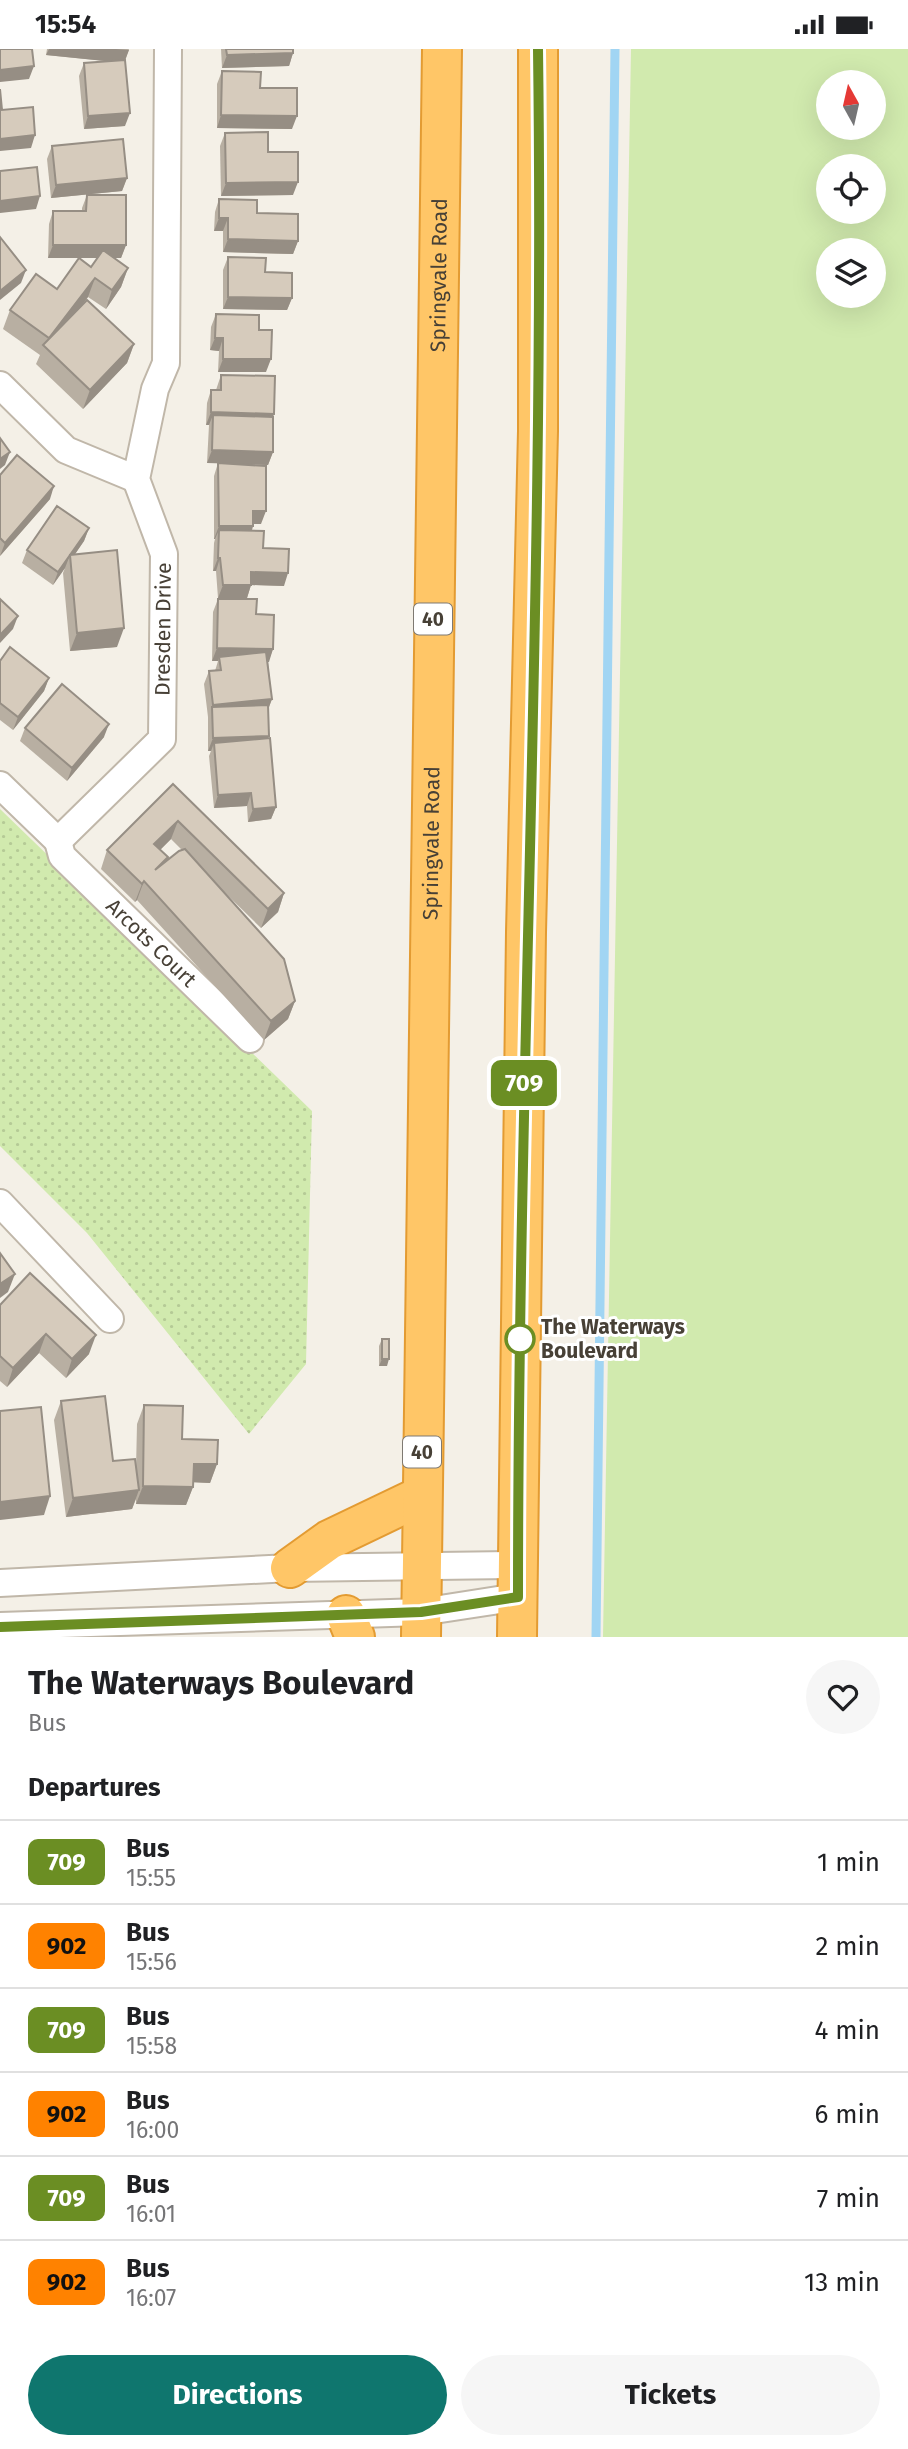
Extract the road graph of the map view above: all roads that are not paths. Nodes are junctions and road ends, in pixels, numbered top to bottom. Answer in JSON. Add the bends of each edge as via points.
{"nodes":[{"id":1,"x":168,"y":49,"type":"edge"},
{"id":2,"x":442,"y":49,"type":"edge"},
{"id":3,"x":538,"y":49,"type":"edge"},
{"id":4,"x":0,"y":385,"type":"edge"},
{"id":5,"x":136,"y":479,"type":"junction"},
{"id":6,"x":0,"y":785,"type":"edge"},
{"id":7,"x":58,"y":841,"type":"junction"},
{"id":8,"x":250,"y":1039,"type":"dead end"},
{"id":9,"x":0,"y":1203,"type":"edge"},
{"id":10,"x":110,"y":1319,"type":"dead end"},
{"id":11,"x":421,"y":1496,"type":"junction"},
{"id":12,"x":421,"y":1566,"type":"junction"},
{"id":13,"x":290,"y":1569,"type":"junction"},
{"id":14,"x":518,"y":1581,"type":"junction"},
{"id":15,"x":0,"y":1583,"type":"edge"},
{"id":16,"x":421,"y":1625,"type":"edge"},
{"id":17,"x":0,"y":1626,"type":"edge"},
{"id":18,"x":351,"y":1626,"type":"edge"},
{"id":19,"x":517,"y":1637,"type":"edge"}],
"edges":[{"from":1,"to":5,"type":"street","via":[[166,363],[155,389]]},
{"from":2,"to":11,"type":"highway","name":"Springvale Road","number":"40"},
{"from":3,"to":14,"type":"highway","via":[[538,444]]},
{"from":4,"to":5,"type":"street","via":[[66,450]]},
{"from":5,"to":7,"type":"street","name":"Dresden Drive","via":[[164,554],[162,739]]},
{"from":6,"to":7,"type":"street"},
{"from":7,"to":8,"type":"street","name":"Arcots Court","via":[[62,856]]},
{"from":9,"to":10,"type":"street"},
{"from":11,"to":12,"type":"highway","name":"Springvale Road","number":"40"},
{"from":11,"to":13,"type":"highway","via":[[329,1541]]},
{"from":12,"to":13,"type":"street"},
{"from":12,"to":14,"type":"street"},
{"from":12,"to":16,"type":"highway","name":"Springvale Road","number":"40"},
{"from":13,"to":15,"type":"street"},
{"from":14,"to":16,"type":"street"},
{"from":14,"to":19,"type":"highway"},
{"from":16,"to":18,"type":"street"},
{"from":17,"to":18,"type":"street"}]}
